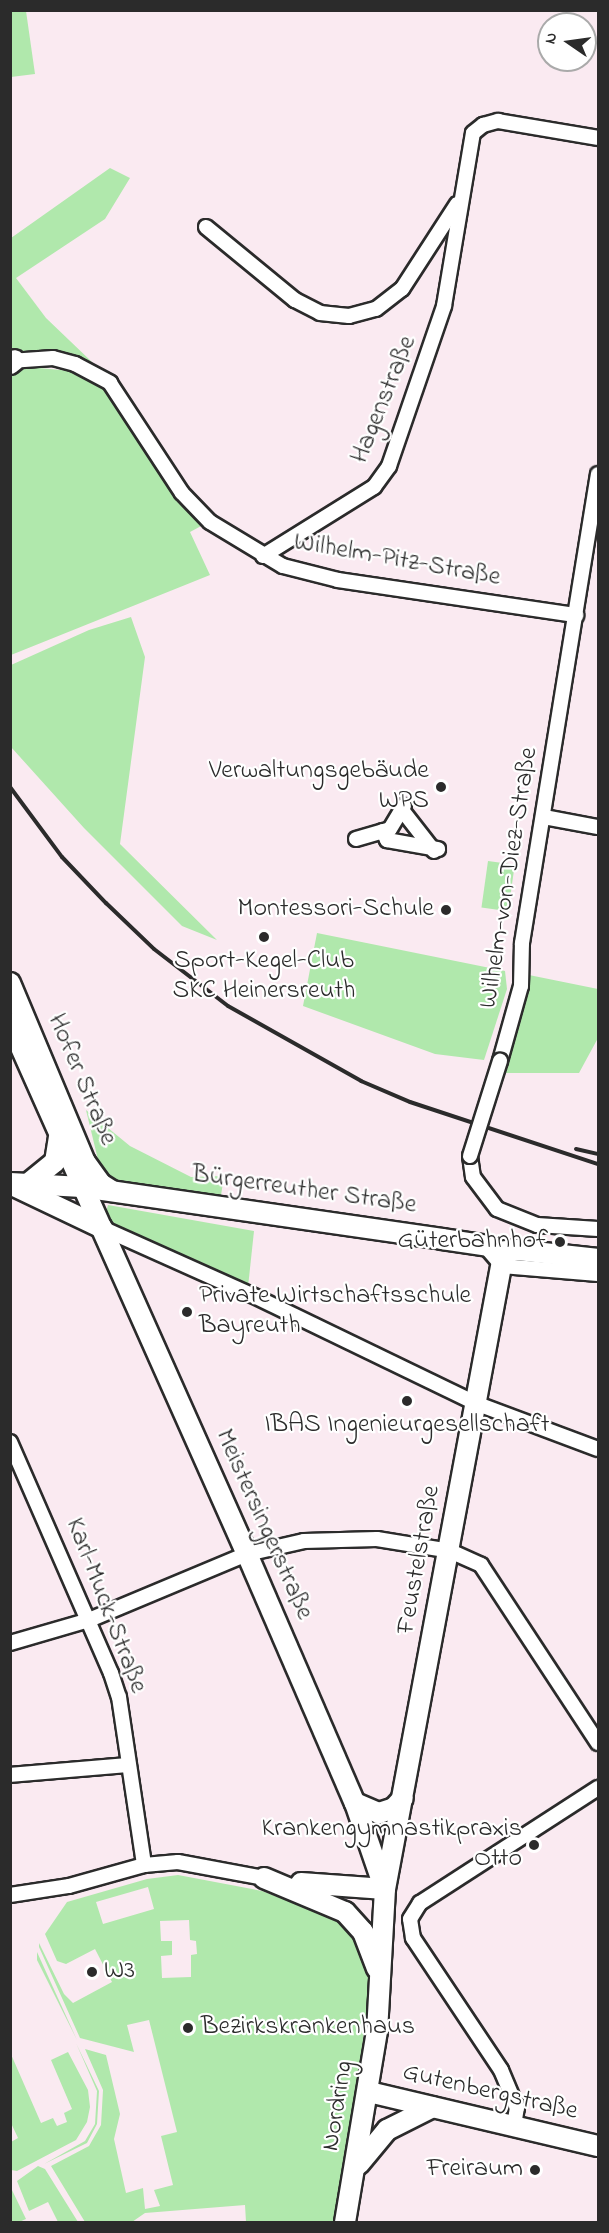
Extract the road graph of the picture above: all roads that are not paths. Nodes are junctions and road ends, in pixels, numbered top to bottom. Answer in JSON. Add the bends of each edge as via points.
{"nodes":[{"id":1,"x":598,"y":138,"type":"edge"},
{"id":2,"x":460,"y":200,"type":"junction"},
{"id":3,"x":206,"y":227,"type":"dead end"},
{"id":4,"x":12,"y":362,"type":"edge"},
{"id":5,"x":598,"y":474,"type":"edge"},
{"id":6,"x":596,"y":502,"type":"edge"},
{"id":7,"x":262,"y":556,"type":"junction"},
{"id":8,"x":576,"y":615,"type":"junction"},
{"id":9,"x":544,"y":817,"type":"junction"},
{"id":10,"x":598,"y":827,"type":"edge"},
{"id":11,"x":382,"y":831,"type":"junction"},
{"id":12,"x":356,"y":839,"type":"dead end"},
{"id":13,"x":10,"y":983,"type":"edge"},
{"id":14,"x":10,"y":1023,"type":"edge"},
{"id":15,"x":59,"y":1137,"type":"junction"},
{"id":16,"x":17,"y":1183,"type":"edge"},
{"id":17,"x":60,"y":1184,"type":"junction"},
{"id":18,"x":82,"y":1187,"type":"junction"},
{"id":19,"x":112,"y":1191,"type":"junction"},
{"id":20,"x":47,"y":1202,"type":"junction"},
{"id":21,"x":102,"y":1228,"type":"junction"},
{"id":22,"x":598,"y":1229,"type":"edge"},
{"id":23,"x":496,"y":1255,"type":"junction"},
{"id":24,"x":598,"y":1259,"type":"edge"},
{"id":25,"x":598,"y":1274,"type":"edge"},
{"id":26,"x":475,"y":1403,"type":"junction"},
{"id":27,"x":10,"y":1442,"type":"edge"},
{"id":28,"x":598,"y":1449,"type":"edge"},
{"id":29,"x":450,"y":1551,"type":"junction"},
{"id":30,"x":247,"y":1554,"type":"junction"},
{"id":31,"x":89,"y":1620,"type":"junction"},
{"id":32,"x":10,"y":1642,"type":"edge"},
{"id":33,"x":598,"y":1743,"type":"edge"},
{"id":34,"x":128,"y":1765,"type":"junction"},
{"id":35,"x":10,"y":1775,"type":"edge"},
{"id":36,"x":598,"y":1788,"type":"edge"},
{"id":37,"x":403,"y":1798,"type":"junction"},
{"id":38,"x":355,"y":1803,"type":"junction"},
{"id":39,"x":144,"y":1865,"type":"junction"},
{"id":40,"x":264,"y":1878,"type":"junction"},
{"id":41,"x":302,"y":1892,"type":"junction"},
{"id":42,"x":10,"y":1895,"type":"edge"},
{"id":43,"x":384,"y":1897,"type":"junction"},
{"id":44,"x":381,"y":1986,"type":"junction"},
{"id":45,"x":369,"y":2092,"type":"junction"},
{"id":46,"x":433,"y":2107,"type":"junction"},
{"id":47,"x":514,"y":2126,"type":"junction"},
{"id":48,"x":598,"y":2146,"type":"edge"},
{"id":49,"x":356,"y":2169,"type":"junction"},
{"id":50,"x":345,"y":2223,"type":"edge"}],
"edges":[{"from":1,"to":2,"type":"street","name":"Hagenstraße","via":[[488,123],[478,128],[471,139]]},
{"from":2,"to":3,"type":"street","name":"Hagenstraße","via":[[402,290],[376,309],[349,316],[320,313],[302,304]]},
{"from":2,"to":7,"type":"street","name":"Hagenstraße","via":[[437,335],[389,466],[374,487]]},
{"from":4,"to":7,"type":"street","name":"Wilhelm-Pitz-Straße","via":[[53,358],[75,364],[110,383],[182,493],[210,522]]},
{"from":5,"to":6,"type":"street","name":"Wilhelm-von-Diez-Straße"},
{"from":6,"to":8,"type":"street","name":"Wilhelm-von-Diez-Straße"},
{"from":7,"to":8,"type":"street","name":"Wilhelm-Pitz-Straße","via":[[338,580]]},
{"from":8,"to":9,"type":"street","name":"Wilhelm-von-Diez-Straße"},
{"from":9,"to":10,"type":"street"},
{"from":9,"to":22,"type":"street","name":"Wilhelm-von-Diez-Straße","bridge":true,"via":[[522,943],[521,986],[470,1156],[472,1177],[497,1209],[537,1226]]},
{"from":11,"to":11,"type":"street","via":[[390,829],[403,808],[436,850],[387,840]]},
{"from":11,"to":12,"type":"street"},
{"from":13,"to":19,"type":"main road","name":"Hofer Straße","via":[[85,1162],[101,1184]]},
{"from":14,"to":15,"type":"main road","name":"Hofer Straße"},
{"from":15,"to":16,"type":"main road","via":[[55,1162]]},
{"from":15,"to":18,"type":"main road","name":"Hofer Straße"},
{"from":16,"to":17,"type":"main road","name":"Bürgerreuther Straße"},
{"from":16,"to":20,"type":"main road"},
{"from":17,"to":18,"type":"main road","name":"Bürgerreuther Straße"},
{"from":17,"to":20,"type":"main road","via":[[52,1189]]},
{"from":18,"to":19,"type":"main road","name":"Bürgerreuther Straße"},
{"from":18,"to":21,"type":"main road","name":"Meistersingerstraße"},
{"from":19,"to":23,"type":"main road","name":"Bürgerreuther Straße"},
{"from":20,"to":21,"type":"main road"},
{"from":21,"to":26,"type":"street","via":[[252,1295]]},
{"from":21,"to":30,"type":"main road","name":"Meistersingerstraße"},
{"from":23,"to":24,"type":"main road","name":"Bürgerreuther Straße","via":[[517,1250]]},
{"from":23,"to":25,"type":"street","name":"Bürgerreuther Straße"},
{"from":23,"to":26,"type":"main road","name":"Feustelstraße"},
{"from":26,"to":28,"type":"street"},
{"from":26,"to":29,"type":"main road","name":"Feustelstraße"},
{"from":27,"to":31,"type":"street","name":"Karl-Muck-Straße"},
{"from":29,"to":30,"type":"street","via":[[338,1537]]},
{"from":29,"to":33,"type":"street","via":[[482,1565]]},
{"from":29,"to":37,"type":"main road","name":"Feustelstraße"},
{"from":30,"to":31,"type":"street"},
{"from":30,"to":38,"type":"main road","name":"Meistersingerstraße"},
{"from":31,"to":32,"type":"street"},
{"from":31,"to":34,"type":"street","name":"Karl-Muck-Straße","via":[[119,1697]]},
{"from":34,"to":35,"type":"street"},
{"from":34,"to":39,"type":"street","name":"Karl-Muck-Straße"},
{"from":36,"to":47,"type":"street","via":[[420,1903],[410,1919],[413,1938],[501,2070],[517,2108]]},
{"from":37,"to":38,"type":"main road","via":[[393,1808],[379,1813]]},
{"from":37,"to":43,"type":"main road","name":"Feustelstraße"},
{"from":38,"to":43,"type":"main road","name":"Meistersingerstraße"},
{"from":39,"to":40,"type":"street","via":[[188,1863]]},
{"from":39,"to":42,"type":"street","via":[[69,1886]]},
{"from":40,"to":41,"type":"main road"},
{"from":40,"to":43,"type":"main road"},
{"from":41,"to":43,"type":"main road"},
{"from":41,"to":44,"type":"main road","via":[[332,1904],[356,1922],[374,1954]]},
{"from":43,"to":44,"type":"main road","name":"Nordring"},
{"from":44,"to":45,"type":"main road","name":"Nordring"},
{"from":45,"to":46,"type":"main road","name":"Gutenbergstraße"},
{"from":45,"to":49,"type":"main road","name":"Nordring"},
{"from":46,"to":47,"type":"main road","name":"Gutenbergstraße"},
{"from":46,"to":49,"type":"main road","via":[[380,2135]]},
{"from":47,"to":48,"type":"main road","name":"Gutenbergstraße"},
{"from":49,"to":50,"type":"main road","name":"Nordring"}]}
